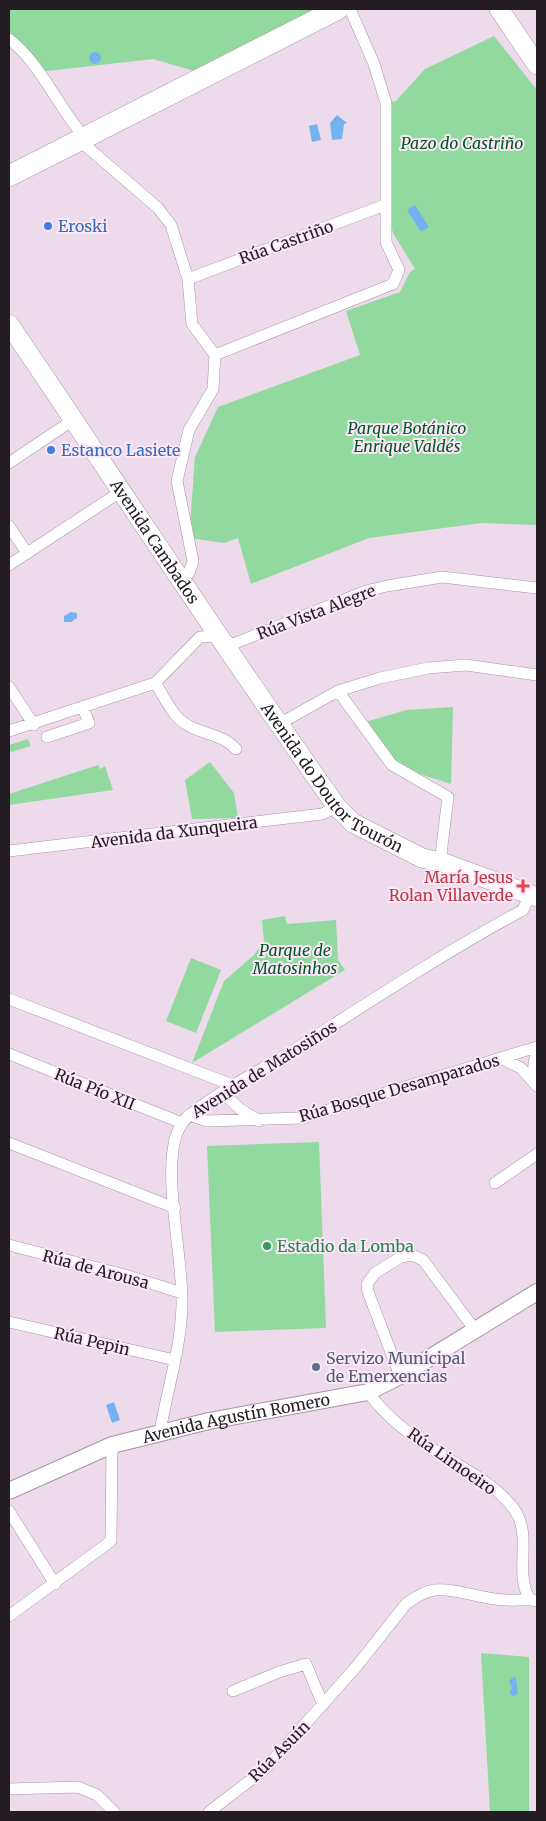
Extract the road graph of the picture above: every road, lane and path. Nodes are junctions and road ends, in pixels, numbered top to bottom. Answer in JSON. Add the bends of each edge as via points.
{"nodes":[{"id":1,"x":338,"y":9,"type":"edge"},
{"id":2,"x":350,"y":9,"type":"edge"},
{"id":3,"x":499,"y":9,"type":"edge"},
{"id":4,"x":9,"y":39,"type":"edge"},
{"id":5,"x":537,"y":65,"type":"edge"},
{"id":6,"x":82,"y":139,"type":"junction"},
{"id":7,"x":9,"y":176,"type":"edge"},
{"id":8,"x":385,"y":205,"type":"junction"},
{"id":9,"x":188,"y":279,"type":"junction"},
{"id":10,"x":9,"y":324,"type":"edge"},
{"id":11,"x":215,"y":355,"type":"junction"},
{"id":12,"x":73,"y":420,"type":"junction"},
{"id":13,"x":9,"y":462,"type":"edge"},
{"id":14,"x":120,"y":492,"type":"junction"},
{"id":15,"x":9,"y":526,"type":"edge"},
{"id":16,"x":27,"y":553,"type":"junction"},
{"id":17,"x":9,"y":565,"type":"edge"},
{"id":18,"x":180,"y":579,"type":"junction"},
{"id":19,"x":537,"y":588,"type":"edge"},
{"id":20,"x":216,"y":636,"type":"junction"},
{"id":21,"x":537,"y":675,"type":"edge"},
{"id":22,"x":155,"y":683,"type":"junction"},
{"id":23,"x":9,"y":687,"type":"edge"},
{"id":24,"x":338,"y":692,"type":"junction"},
{"id":25,"x":83,"y":708,"type":"junction"},
{"id":26,"x":279,"y":724,"type":"junction"},
{"id":27,"x":34,"y":725,"type":"junction"},
{"id":28,"x":9,"y":731,"type":"edge"},
{"id":29,"x":47,"y":737,"type":"dead end"},
{"id":30,"x":236,"y":749,"type":"dead end"},
{"id":31,"x":337,"y":807,"type":"junction"},
{"id":32,"x":9,"y":851,"type":"edge"},
{"id":33,"x":444,"y":863,"type":"junction"},
{"id":34,"x":534,"y":895,"type":"edge"},
{"id":35,"x":9,"y":999,"type":"edge"},
{"id":36,"x":537,"y":1047,"type":"edge"},
{"id":37,"x":537,"y":1053,"type":"edge"},
{"id":38,"x":9,"y":1054,"type":"edge"},
{"id":39,"x":502,"y":1059,"type":"junction"},
{"id":40,"x":535,"y":1084,"type":"edge"},
{"id":41,"x":235,"y":1086,"type":"junction"},
{"id":42,"x":224,"y":1092,"type":"junction"},
{"id":43,"x":186,"y":1119,"type":"junction"},
{"id":44,"x":259,"y":1121,"type":"junction"},
{"id":45,"x":9,"y":1143,"type":"edge"},
{"id":46,"x":537,"y":1154,"type":"edge"},
{"id":47,"x":495,"y":1182,"type":"dead end"},
{"id":48,"x":175,"y":1208,"type":"junction"},
{"id":49,"x":9,"y":1245,"type":"edge"},
{"id":50,"x":537,"y":1292,"type":"edge"},
{"id":51,"x":182,"y":1293,"type":"junction"},
{"id":52,"x":9,"y":1322,"type":"edge"},
{"id":53,"x":475,"y":1330,"type":"junction"},
{"id":54,"x":175,"y":1360,"type":"junction"},
{"id":55,"x":400,"y":1376,"type":"junction"},
{"id":56,"x":368,"y":1392,"type":"junction"},
{"id":57,"x":160,"y":1432,"type":"junction"},
{"id":58,"x":112,"y":1445,"type":"junction"},
{"id":59,"x":9,"y":1492,"type":"edge"},
{"id":60,"x":9,"y":1511,"type":"edge"},
{"id":61,"x":55,"y":1584,"type":"junction"},
{"id":62,"x":533,"y":1600,"type":"edge"},
{"id":63,"x":9,"y":1616,"type":"edge"},
{"id":64,"x":233,"y":1691,"type":"dead end"},
{"id":65,"x":323,"y":1705,"type":"junction"},
{"id":66,"x":9,"y":1789,"type":"edge"},
{"id":67,"x":113,"y":1812,"type":"edge"},
{"id":68,"x":209,"y":1812,"type":"edge"}],
"edges":[{"from":1,"to":6,"type":"highway"},
{"from":2,"to":8,"type":"street","via":[[374,64],[386,103]]},
{"from":3,"to":5,"type":"main road"},
{"from":4,"to":6,"type":"street","via":[[38,72]]},
{"from":6,"to":7,"type":"highway"},
{"from":6,"to":9,"type":"street","via":[[158,208],[171,225]]},
{"from":8,"to":9,"type":"street","name":"Rúa Castriño"},
{"from":8,"to":11,"type":"street","via":[[386,242],[399,270],[393,284]]},
{"from":9,"to":11,"type":"street","via":[[192,324]]},
{"from":10,"to":12,"type":"main road","name":"Avenida Cambados"},
{"from":11,"to":18,"type":"street","via":[[213,389],[189,430],[177,481],[193,561],[189,573]]},
{"from":12,"to":13,"type":"street"},
{"from":12,"to":14,"type":"main road","name":"Avenida Cambados"},
{"from":14,"to":16,"type":"street"},
{"from":14,"to":18,"type":"main road","name":"Avenida Cambados"},
{"from":15,"to":16,"type":"street"},
{"from":16,"to":17,"type":"street"},
{"from":18,"to":20,"type":"main road","name":"Avenida Cambados"},
{"from":19,"to":20,"type":"street","name":"Rúa Vista Alegre","via":[[442,577],[366,591],[233,644]]},
{"from":20,"to":22,"type":"street","via":[[200,637]]},
{"from":20,"to":26,"type":"main road","name":"Avenida do Doutor Tourón"},
{"from":21,"to":24,"type":"street","via":[[466,665],[443,666],[380,678]]},
{"from":22,"to":25,"type":"street"},
{"from":22,"to":30,"type":"street","via":[[179,718],[196,729],[228,740]]},
{"from":23,"to":27,"type":"street"},
{"from":24,"to":26,"type":"street"},
{"from":24,"to":33,"type":"street","via":[[392,765],[448,797],[441,854]]},
{"from":25,"to":27,"type":"street"},
{"from":25,"to":29,"type":"street","via":[[89,723]]},
{"from":26,"to":31,"type":"main road","name":"Avenida do Doutor Tourón"},
{"from":27,"to":28,"type":"street"},
{"from":31,"to":32,"type":"street","name":"Avenida da Xunqueira","via":[[322,814]]},
{"from":31,"to":33,"type":"main road","name":"Avenida do Doutor Tourón","via":[[353,823],[379,838],[422,858]]},
{"from":33,"to":34,"type":"main road","name":"Avenida do Doutor Tourón"},
{"from":34,"to":41,"type":"street","name":"Avenida de Matosiños","via":[[523,910]]},
{"from":35,"to":41,"type":"street"},
{"from":36,"to":39,"type":"street","name":"Rúa Bosque Desamparados"},
{"from":37,"to":40,"type":"street"},
{"from":38,"to":43,"type":"street","name":"Rúa Pío XII"},
{"from":39,"to":40,"type":"street","via":[[521,1068]]},
{"from":39,"to":44,"type":"street","name":"Rúa Bosque Desamparados","via":[[486,1061],[312,1115]]},
{"from":41,"to":42,"type":"street","name":"Avenida de Matosiños"},
{"from":42,"to":43,"type":"street","name":"Avenida de Matosiños"},
{"from":42,"to":44,"type":"street","via":[[240,1109]]},
{"from":43,"to":44,"type":"street","name":"Rúa Bosque Desamparados"},
{"from":43,"to":48,"type":"street","name":"Avenida de Matosiños","via":[[176,1135],[173,1150]]},
{"from":45,"to":48,"type":"street"},
{"from":46,"to":47,"type":"street"},
{"from":48,"to":51,"type":"street","name":"Avenida de Matosiños"},
{"from":49,"to":51,"type":"street","name":"Rúa de Arousa"},
{"from":50,"to":53,"type":"street","name":"Avenida Agustín Romero"},
{"from":51,"to":54,"type":"street","name":"Avenida de Matosiños"},
{"from":52,"to":54,"type":"street","name":"Rúa Pepin"},
{"from":53,"to":55,"type":"street","name":"Avenida Agustín Romero"},
{"from":53,"to":55,"type":"street","via":[[423,1260],[406,1255],[375,1273],[367,1284],[368,1292]]},
{"from":54,"to":57,"type":"street","name":"Avenida de Matosiños"},
{"from":55,"to":56,"type":"street","name":"Avenida Agustín Romero"},
{"from":56,"to":57,"type":"street","name":"Avenida Agustín Romero"},
{"from":56,"to":62,"type":"street","name":"Rúa Limoeiro","via":[[394,1420],[446,1458],[484,1480],[513,1508],[522,1532],[524,1586]]},
{"from":57,"to":58,"type":"street","name":"Avenida Agustín Romero"},
{"from":58,"to":59,"type":"street","name":"Avenida Agustín Romero"},
{"from":58,"to":61,"type":"street","via":[[111,1541]]},
{"from":60,"to":61,"type":"street"},
{"from":61,"to":63,"type":"street"},
{"from":62,"to":65,"type":"street","name":"Rúa Asuín","via":[[504,1600],[445,1591],[423,1593],[406,1604]]},
{"from":64,"to":65,"type":"street","name":"Rúa Asuín","via":[[306,1664]]},
{"from":65,"to":68,"type":"street","name":"Rúa Asuín","via":[[265,1769]]},
{"from":66,"to":67,"type":"street","via":[[78,1787],[97,1795]]}]}
